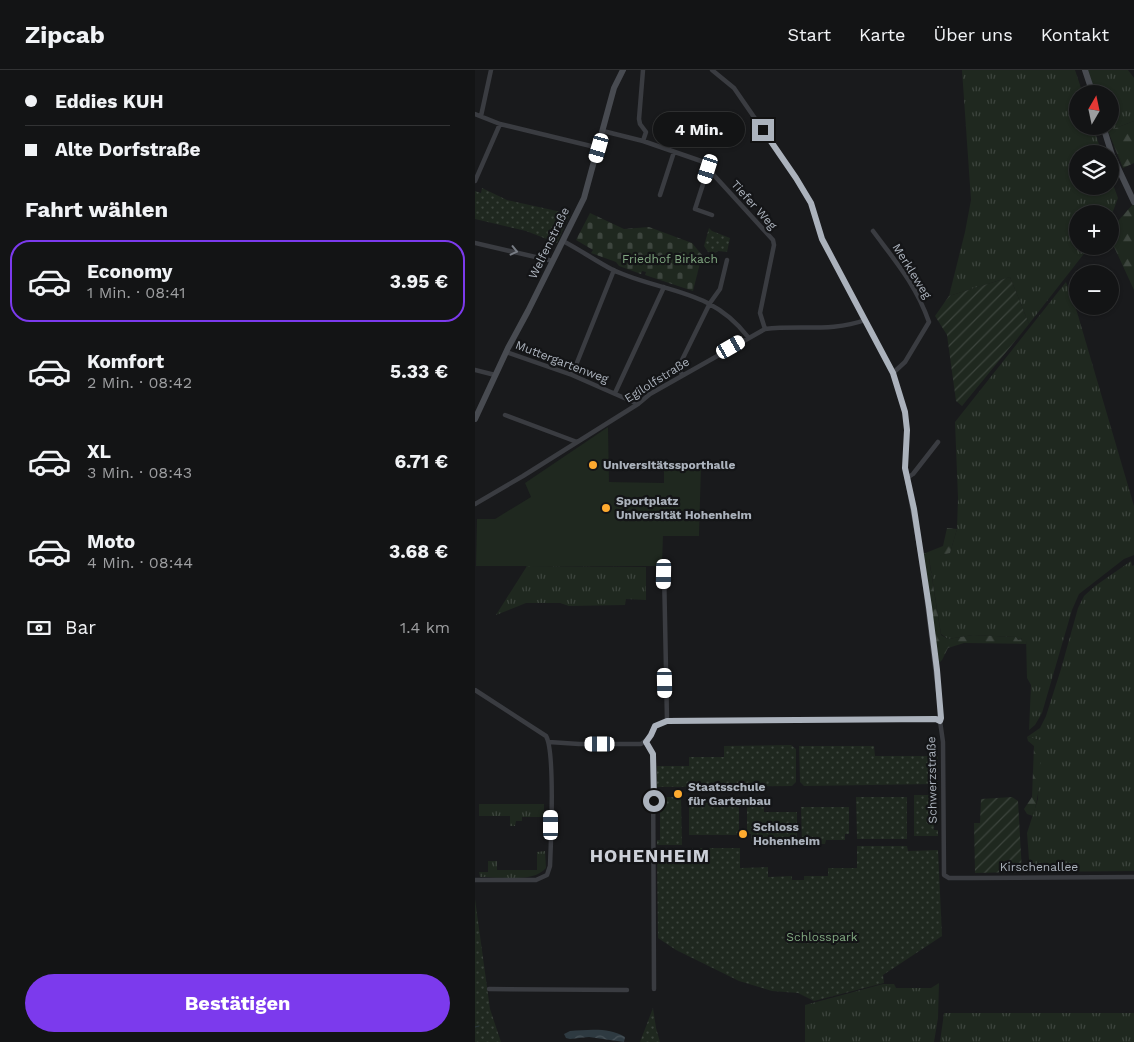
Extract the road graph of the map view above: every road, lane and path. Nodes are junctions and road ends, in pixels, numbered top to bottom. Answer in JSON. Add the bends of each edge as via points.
{"nodes":[{"id":1,"x":491,"y":70,"type":"edge"},
{"id":2,"x":623,"y":70,"type":"edge"},
{"id":3,"x":643,"y":70,"type":"edge"},
{"id":4,"x":712,"y":70,"type":"edge"},
{"id":5,"x":1085,"y":70,"type":"edge"},
{"id":6,"x":1090,"y":85,"type":"edge"},
{"id":7,"x":475,"y":114,"type":"edge"},
{"id":8,"x":481,"y":116,"type":"junction"},
{"id":9,"x":500,"y":124,"type":"junction"},
{"id":10,"x":603,"y":131,"type":"junction"},
{"id":11,"x":1106,"y":135,"type":"edge"},
{"id":12,"x":643,"y":141,"type":"junction"},
{"id":13,"x":599,"y":148,"type":"junction"},
{"id":14,"x":674,"y":152,"type":"junction"},
{"id":15,"x":708,"y":169,"type":"junction"},
{"id":16,"x":475,"y":181,"type":"edge"},
{"id":17,"x":660,"y":195,"type":"dead end"},
{"id":18,"x":1134,"y":202,"type":"edge"},
{"id":19,"x":712,"y":215,"type":"dead end"},
{"id":20,"x":873,"y":230,"type":"dead end"},
{"id":21,"x":563,"y":241,"type":"junction"},
{"id":22,"x":475,"y":243,"type":"edge"},
{"id":23,"x":727,"y":260,"type":"dead end"},
{"id":24,"x":553,"y":261,"type":"junction"},
{"id":25,"x":614,"y":270,"type":"junction"},
{"id":26,"x":664,"y":287,"type":"junction"},
{"id":27,"x":710,"y":303,"type":"junction"},
{"id":28,"x":865,"y":320,"type":"junction"},
{"id":29,"x":765,"y":329,"type":"junction"},
{"id":30,"x":748,"y":337,"type":"junction"},
{"id":31,"x":506,"y":352,"type":"junction"},
{"id":32,"x":475,"y":370,"type":"edge"},
{"id":33,"x":893,"y":373,"type":"junction"},
{"id":34,"x":495,"y":375,"type":"junction"},
{"id":35,"x":572,"y":375,"type":"junction"},
{"id":36,"x":682,"y":376,"type":"junction"},
{"id":37,"x":615,"y":393,"type":"junction"},
{"id":38,"x":638,"y":404,"type":"junction"},
{"id":39,"x":505,"y":416,"type":"dead end"},
{"id":40,"x":475,"y":419,"type":"edge"},
{"id":41,"x":577,"y":442,"type":"junction"},
{"id":42,"x":938,"y":442,"type":"dead end"},
{"id":43,"x":907,"y":478,"type":"junction"},
{"id":44,"x":475,"y":504,"type":"edge"},
{"id":45,"x":664,"y":569,"type":"dead end"},
{"id":46,"x":475,"y":690,"type":"edge"},
{"id":47,"x":667,"y":721,"type":"junction"},
{"id":48,"x":940,"y":721,"type":"junction"},
{"id":49,"x":549,"y":742,"type":"junction"},
{"id":50,"x":646,"y":742,"type":"junction"},
{"id":51,"x":944,"y":875,"type":"joint"},
{"id":52,"x":1134,"y":877,"type":"edge"},
{"id":53,"x":475,"y":880,"type":"edge"},
{"id":54,"x":654,"y":989,"type":"dead end"},
{"id":55,"x":489,"y":990,"type":"dead end"},
{"id":56,"x":627,"y":990,"type":"dead end"}],
"edges":[{"from":1,"to":8,"type":"street"},
{"from":2,"to":10,"type":"street","name":"Welfenstraße","via":[[614,88]]},
{"from":3,"to":12,"type":"street","via":[[639,119],[646,132]]},
{"from":4,"to":28,"type":"street","name":"Schwerzstraße","via":[[734,88],[796,178],[811,203],[822,239]]},
{"from":5,"to":6,"type":"street"},
{"from":7,"to":8,"type":"street"},
{"from":8,"to":9,"type":"street"},
{"from":9,"to":13,"type":"street"},
{"from":9,"to":16,"type":"street"},
{"from":10,"to":12,"type":"street","name":"Tiefer Weg"},
{"from":10,"to":13,"type":"street","name":"Welfenstraße"},
{"from":11,"to":18,"type":"street"},
{"from":12,"to":14,"type":"street","name":"Tiefer Weg"},
{"from":13,"to":21,"type":"street","name":"Welfenstraße","via":[[584,198]]},
{"from":14,"to":15,"type":"street","name":"Tiefer Weg","via":[[701,161]]},
{"from":14,"to":17,"type":"street"},
{"from":15,"to":19,"type":"street","via":[[695,209]]},
{"from":15,"to":29,"type":"street","name":"Tiefer Weg","via":[[773,240],[760,313]]},
{"from":20,"to":33,"type":"street","name":"Merkleweg","via":[[921,300],[929,322],[905,362]]},
{"from":21,"to":24,"type":"street","name":"Welfenstraße"},
{"from":21,"to":25,"type":"street"},
{"from":22,"to":24,"type":"street","one_way":true},
{"from":23,"to":27,"type":"street","via":[[720,289]]},
{"from":24,"to":31,"type":"street","name":"Welfenstraße"},
{"from":25,"to":26,"type":"street"},
{"from":25,"to":35,"type":"street"},
{"from":26,"to":27,"type":"street"},
{"from":26,"to":37,"type":"street"},
{"from":27,"to":30,"type":"street"},
{"from":27,"to":36,"type":"street","via":[[680,364]]},
{"from":28,"to":29,"type":"street","name":"Egilolfstraße","via":[[839,327]]},
{"from":28,"to":33,"type":"street","name":"Schwerzstraße"},
{"from":29,"to":30,"type":"street","name":"Egilolfstraße"},
{"from":30,"to":36,"type":"street","name":"Egilolfstraße"},
{"from":31,"to":34,"type":"street","name":"Welfenstraße"},
{"from":31,"to":35,"type":"street","name":"Muttergartenweg"},
{"from":32,"to":34,"type":"street"},
{"from":33,"to":43,"type":"street","name":"Schwerzstraße","via":[[905,412]]},
{"from":34,"to":40,"type":"street","name":"Welfenstraße"},
{"from":35,"to":37,"type":"street","name":"Muttergartenweg"},
{"from":36,"to":38,"type":"street","name":"Egilolfstraße"},
{"from":37,"to":38,"type":"street","name":"Muttergartenweg"},
{"from":38,"to":41,"type":"street","name":"Egilolfstraße"},
{"from":39,"to":41,"type":"street"},
{"from":41,"to":44,"type":"street","name":"Egilolfstraße"},
{"from":42,"to":43,"type":"street"},
{"from":43,"to":48,"type":"street","name":"Schwerzstraße","via":[[929,607]]},
{"from":45,"to":47,"type":"street"},
{"from":46,"to":49,"type":"street","via":[[546,736]]},
{"from":47,"to":48,"type":"street"},
{"from":47,"to":50,"type":"street","via":[[655,726]]},
{"from":48,"to":51,"type":"street","name":"Schwerzstraße"},
{"from":49,"to":50,"type":"street"},
{"from":49,"to":53,"type":"street","via":[[551,857],[547,875],[536,880]]},
{"from":50,"to":54,"type":"street","via":[[653,754]]},
{"from":51,"to":52,"type":"street","name":"Kirschenallee","via":[[949,878]]},
{"from":55,"to":56,"type":"street"}]}
